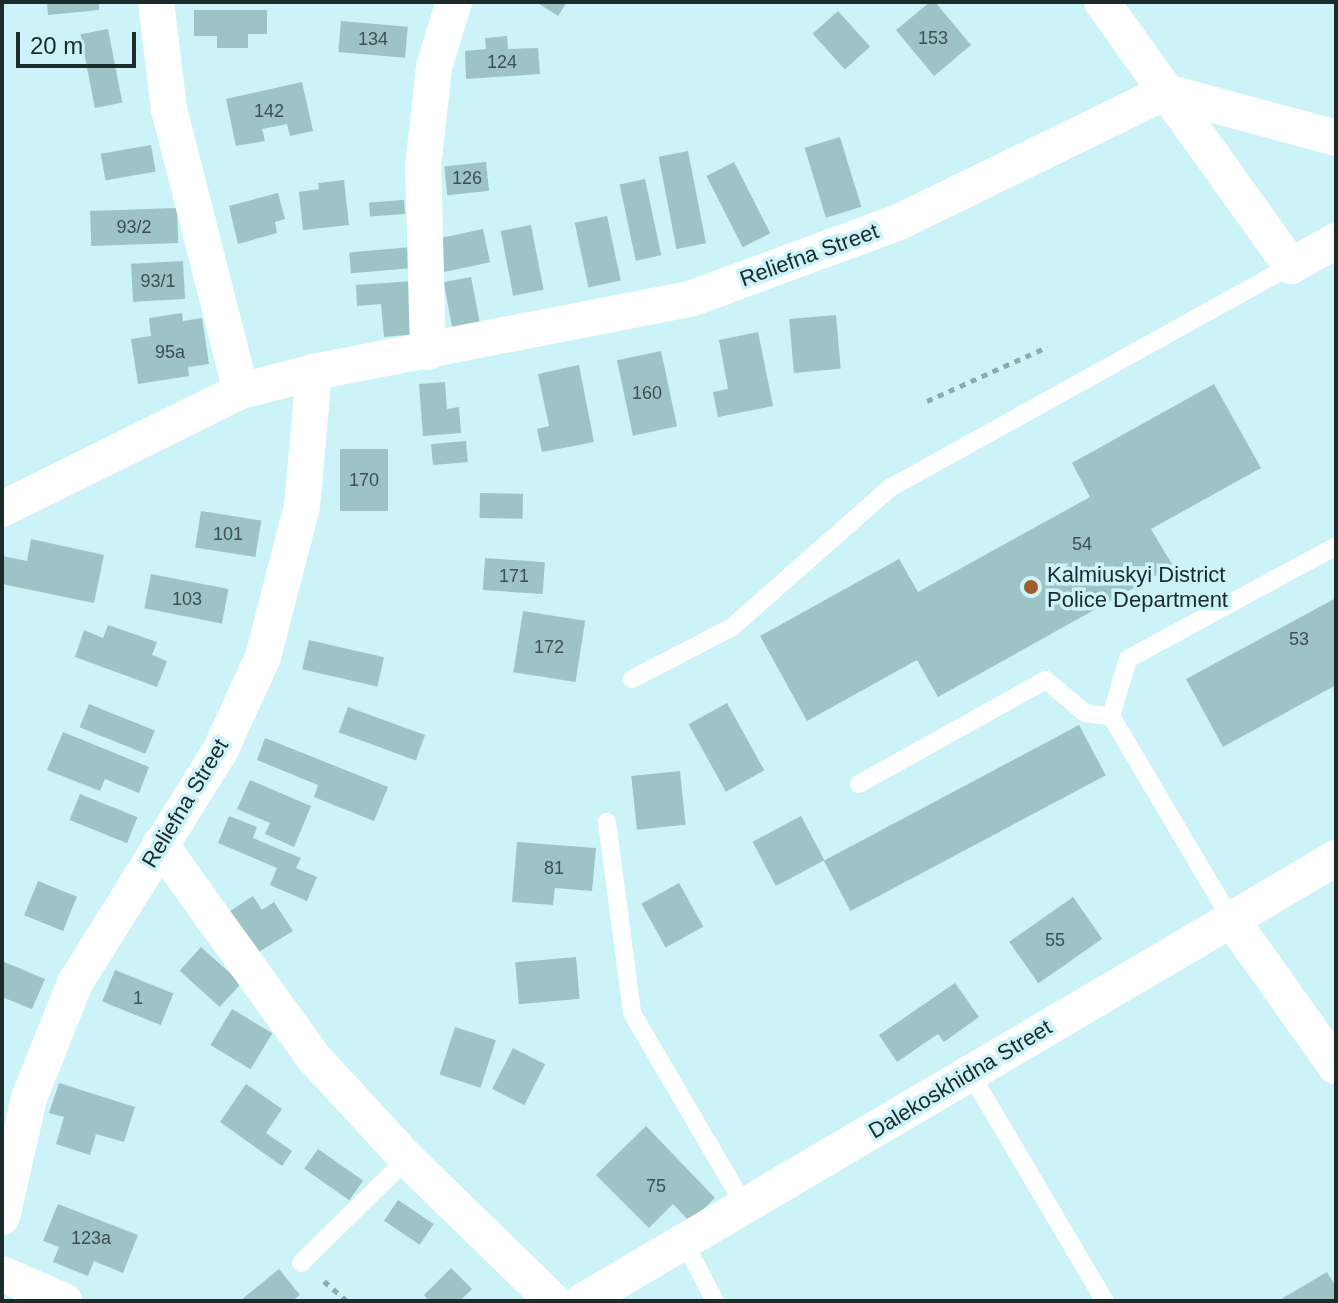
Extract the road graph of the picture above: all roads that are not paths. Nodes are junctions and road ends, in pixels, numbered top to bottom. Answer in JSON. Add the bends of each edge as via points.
{"nodes":[{"id":1,"x":156,"y":2,"type":"edge"},
{"id":2,"x":454,"y":2,"type":"edge"},
{"id":3,"x":1102,"y":2,"type":"edge"},
{"id":4,"x":1166,"y":92,"type":"junction"},
{"id":5,"x":1336,"y":138,"type":"edge"},
{"id":6,"x":1336,"y":241,"type":"edge"},
{"id":7,"x":1291,"y":266,"type":"junction"},
{"id":8,"x":428,"y":352,"type":"junction"},
{"id":9,"x":314,"y":372,"type":"junction"},
{"id":10,"x":241,"y":391,"type":"junction"},
{"id":11,"x":2,"y":509,"type":"edge"},
{"id":12,"x":1336,"y":546,"type":"edge"},
{"id":13,"x":632,"y":679,"type":"dead end"},
{"id":14,"x":1111,"y":716,"type":"junction"},
{"id":15,"x":859,"y":784,"type":"dead end"},
{"id":16,"x":607,"y":822,"type":"dead end"},
{"id":17,"x":160,"y":844,"type":"junction"},
{"id":18,"x":1336,"y":858,"type":"edge"},
{"id":19,"x":1231,"y":919,"type":"junction"},
{"id":20,"x":1336,"y":1067,"type":"edge"},
{"id":21,"x":970,"y":1073,"type":"junction"},
{"id":22,"x":407,"y":1159,"type":"junction"},
{"id":23,"x":745,"y":1206,"type":"junction"},
{"id":24,"x":2,"y":1217,"type":"edge"},
{"id":25,"x":684,"y":1242,"type":"junction"},
{"id":26,"x":301,"y":1263,"type":"dead end"},
{"id":27,"x":2,"y":1274,"type":"edge"},
{"id":28,"x":64,"y":1301,"type":"edge"},
{"id":29,"x":553,"y":1301,"type":"edge"},
{"id":30,"x":583,"y":1301,"type":"edge"},
{"id":31,"x":715,"y":1301,"type":"edge"},
{"id":32,"x":1105,"y":1301,"type":"edge"}],
"edges":[{"from":1,"to":10,"type":"street","via":[[169,109]]},
{"from":2,"to":8,"type":"street","via":[[434,67],[423,167]]},
{"from":3,"to":4,"type":"street"},
{"from":4,"to":5,"type":"street"},
{"from":4,"to":7,"type":"street"},
{"from":4,"to":8,"type":"street","name":"Reliefna Street","via":[[899,222],[690,299]]},
{"from":6,"to":7,"type":"street"},
{"from":7,"to":13,"type":"lane","via":[[890,488],[731,628]]},
{"from":8,"to":9,"type":"street","name":"Reliefna Street"},
{"from":9,"to":10,"type":"street","name":"Reliefna Street"},
{"from":9,"to":17,"type":"street","name":"Reliefna Street","via":[[302,506],[263,657],[220,751]]},
{"from":10,"to":11,"type":"street","name":"Reliefna Street"},
{"from":12,"to":14,"type":"lane","via":[[1128,659]]},
{"from":14,"to":15,"type":"lane","via":[[1085,713],[1046,680]]},
{"from":14,"to":19,"type":"lane"},
{"from":16,"to":23,"type":"lane","via":[[632,1013]]},
{"from":17,"to":22,"type":"street","via":[[313,1057]]},
{"from":17,"to":24,"type":"street","name":"Reliefna Street","via":[[75,983],[29,1098]]},
{"from":18,"to":19,"type":"street","name":"Dalekoskhidna Street"},
{"from":19,"to":20,"type":"street"},
{"from":19,"to":21,"type":"street","name":"Dalekoskhidna Street"},
{"from":21,"to":23,"type":"street","name":"Dalekoskhidna Street"},
{"from":21,"to":32,"type":"lane"},
{"from":22,"to":26,"type":"lane"},
{"from":22,"to":29,"type":"street"},
{"from":23,"to":25,"type":"street","name":"Dalekoskhidna Street"},
{"from":25,"to":30,"type":"street","name":"Dalekoskhidna Street"},
{"from":25,"to":31,"type":"lane"},
{"from":27,"to":28,"type":"street"}]}
